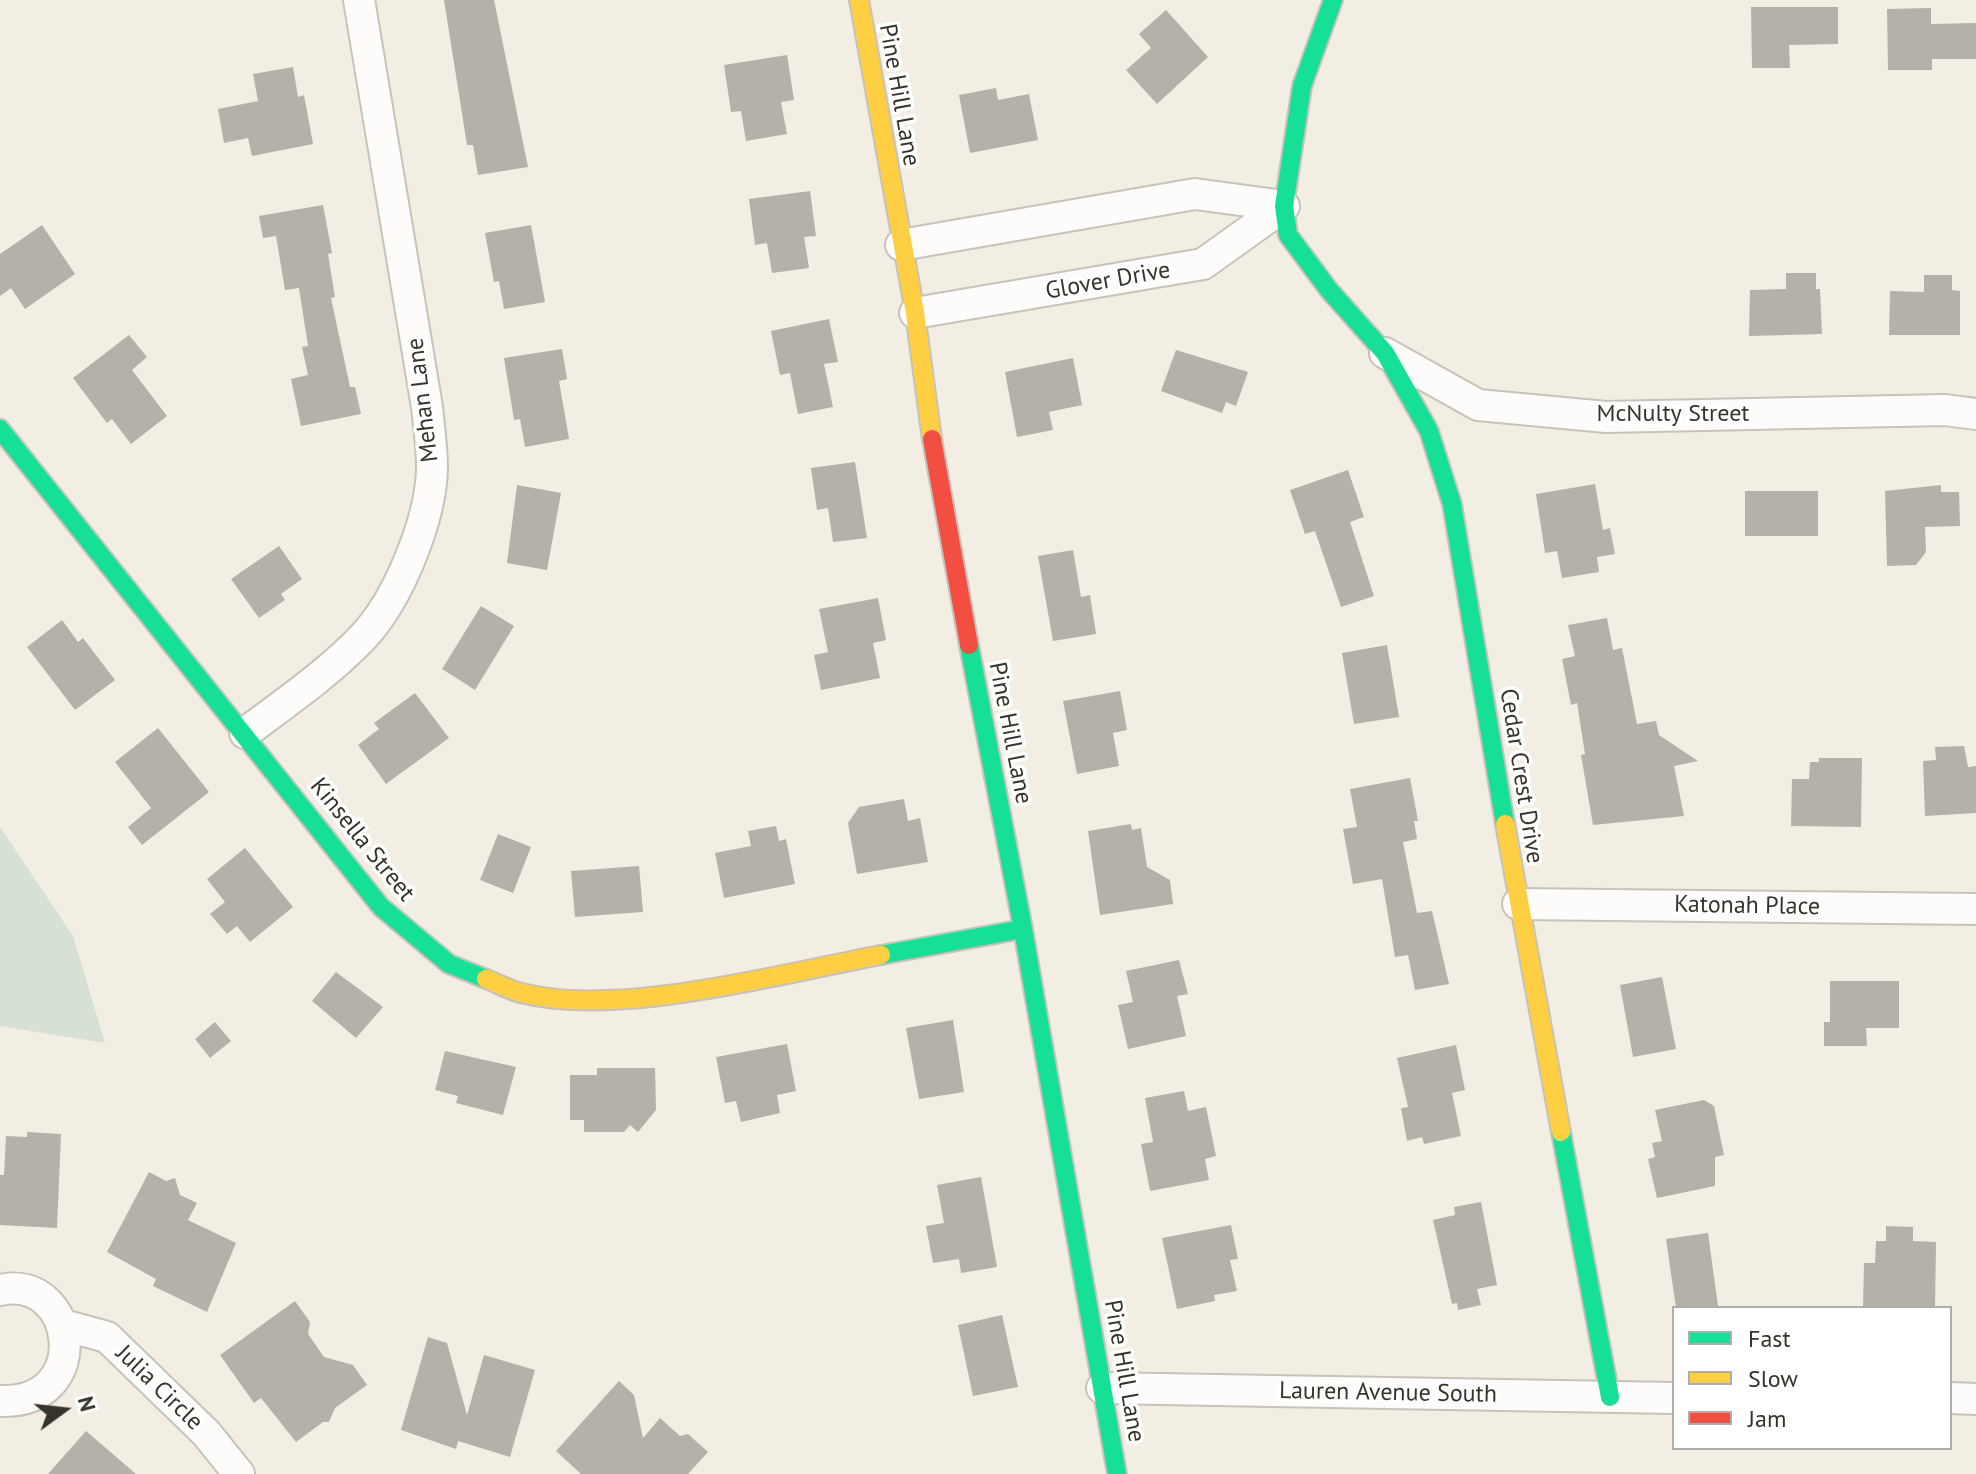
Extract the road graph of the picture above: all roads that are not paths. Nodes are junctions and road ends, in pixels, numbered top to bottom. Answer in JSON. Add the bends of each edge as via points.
{"nodes":[{"id":1,"x":359,"y":0,"type":"edge"},
{"id":2,"x":859,"y":0,"type":"edge"},
{"id":3,"x":1333,"y":0,"type":"edge"},
{"id":4,"x":1284,"y":206,"type":"junction"},
{"id":5,"x":901,"y":245,"type":"junction"},
{"id":6,"x":915,"y":313,"type":"junction"},
{"id":7,"x":1385,"y":353,"type":"junction"},
{"id":8,"x":1976,"y":414,"type":"edge"},
{"id":9,"x":0,"y":429,"type":"edge"},
{"id":10,"x":245,"y":733,"type":"junction"},
{"id":11,"x":1518,"y":904,"type":"junction"},
{"id":12,"x":1976,"y":909,"type":"edge"},
{"id":13,"x":1023,"y":929,"type":"junction"},
{"id":14,"x":0,"y":1290,"type":"edge"},
{"id":15,"x":63,"y":1325,"type":"junction"},
{"id":16,"x":1102,"y":1388,"type":"junction"},
{"id":17,"x":1610,"y":1397,"type":"junction"},
{"id":18,"x":1672,"y":1398,"type":"edge"},
{"id":19,"x":1952,"y":1398,"type":"edge"},
{"id":20,"x":1976,"y":1399,"type":"edge"},
{"id":21,"x":0,"y":1401,"type":"edge"},
{"id":22,"x":239,"y":1474,"type":"edge"},
{"id":23,"x":1117,"y":1474,"type":"edge"}],
"edges":[{"from":1,"to":10,"type":"street","name":"Mehan Lane","via":[[427,407],[432,469],[425,522],[401,577],[365,634]]},
{"from":2,"to":5,"type":"street","name":"Pine Hill Lane"},
{"from":3,"to":4,"type":"street","via":[[1302,86]]},
{"from":4,"to":5,"type":"street","via":[[1195,194]]},
{"from":4,"to":6,"type":"street","name":"Glover Drive","via":[[1203,264]]},
{"from":4,"to":7,"type":"street","name":"Cedar Crest Drive","via":[[1288,235]]},
{"from":5,"to":6,"type":"street","name":"Pine Hill Lane"},
{"from":6,"to":13,"type":"street","name":"Pine Hill Lane","via":[[938,481]]},
{"from":7,"to":8,"type":"street","name":"McNulty Street","via":[[1478,405],[1606,417],[1945,410]]},
{"from":7,"to":11,"type":"street","name":"Cedar Crest Drive","via":[[1429,431],[1452,504]]},
{"from":9,"to":10,"type":"street","name":"Kinsella Street"},
{"from":10,"to":13,"type":"street","name":"Kinsella Street","via":[[381,907],[449,964],[521,993],[588,999],[659,996]]},
{"from":11,"to":12,"type":"street","name":"Katonah Place"},
{"from":11,"to":17,"type":"street","name":"Cedar Crest Drive"},
{"from":13,"to":16,"type":"street","name":"Pine Hill Lane"},
{"from":14,"to":15,"type":"street","via":[[40,1298]]},
{"from":15,"to":21,"type":"street","via":[[67,1345],[54,1381],[21,1401]]},
{"from":15,"to":22,"type":"street","name":"Julia Circle","via":[[107,1337],[206,1433]]},
{"from":16,"to":17,"type":"street","name":"Lauren Avenue South"},
{"from":16,"to":23,"type":"street","name":"Pine Hill Lane"},
{"from":17,"to":18,"type":"street","name":"Lauren Avenue South"},
{"from":19,"to":20,"type":"street"}]}
